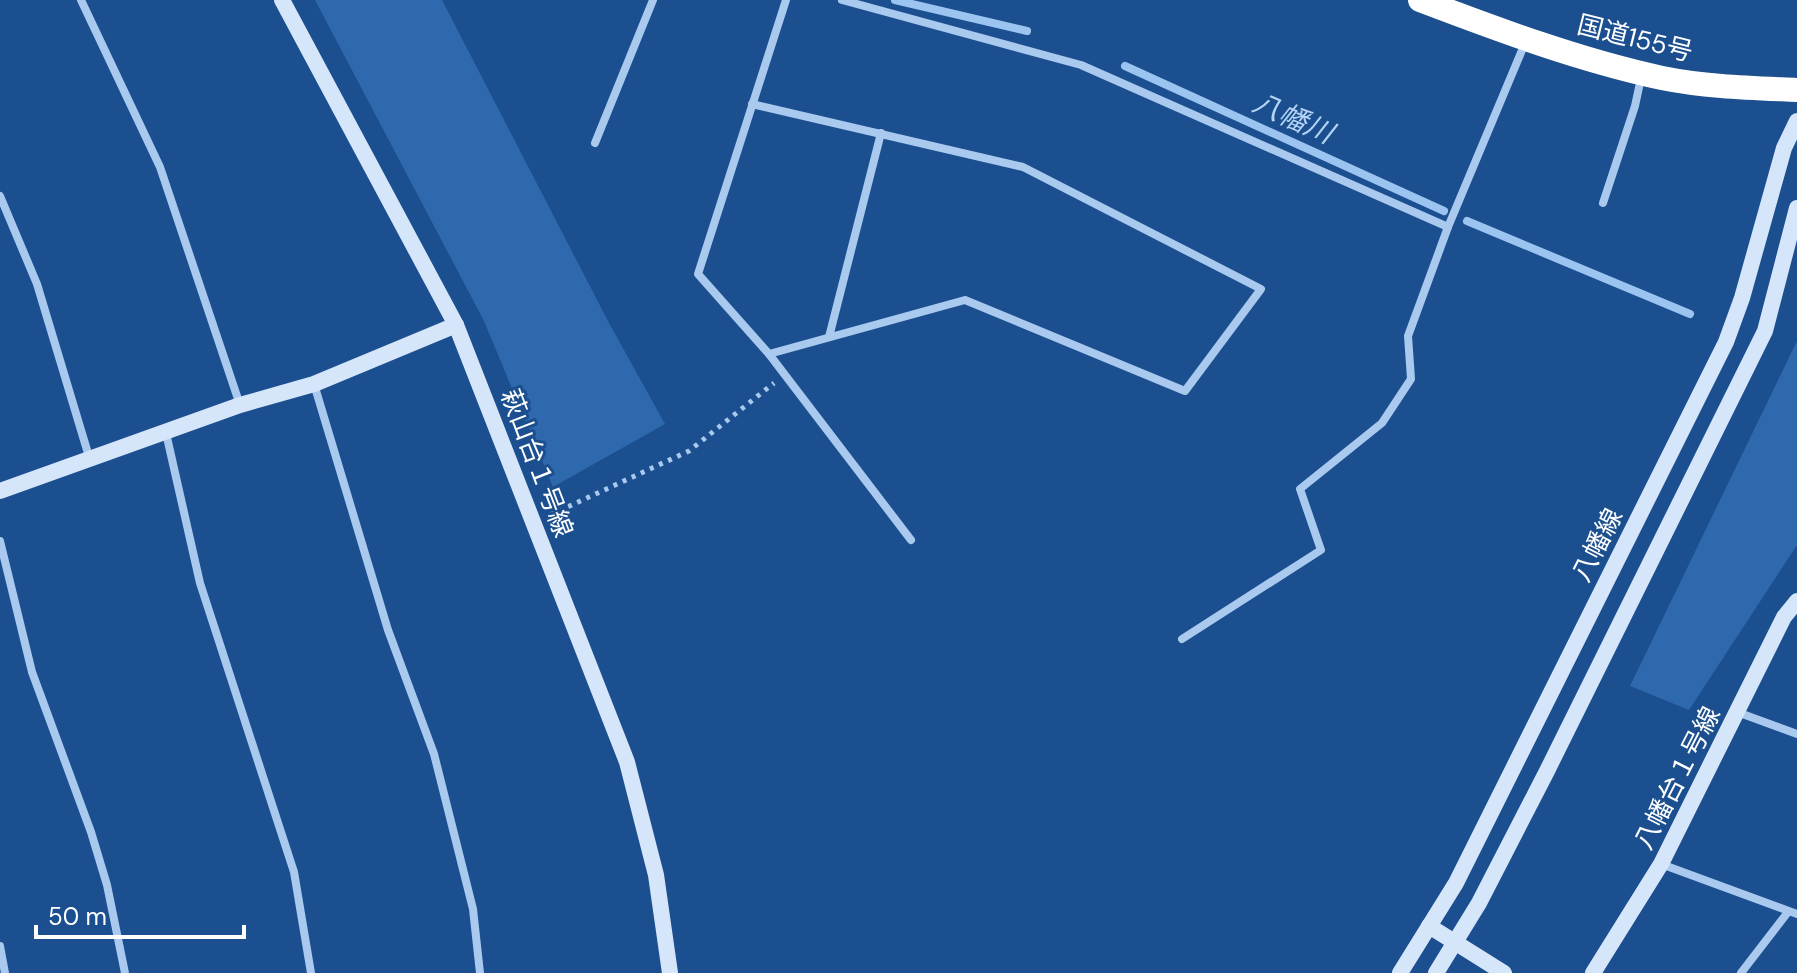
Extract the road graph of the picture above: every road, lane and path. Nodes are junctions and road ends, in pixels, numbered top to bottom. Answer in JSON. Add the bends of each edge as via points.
{"nodes":[{"id":1,"x":81,"y":0,"type":"edge"},
{"id":2,"x":282,"y":0,"type":"edge"},
{"id":3,"x":653,"y":0,"type":"edge"},
{"id":4,"x":786,"y":0,"type":"edge"},
{"id":5,"x":842,"y":0,"type":"edge"},
{"id":6,"x":1420,"y":0,"type":"edge"},
{"id":7,"x":1526,"y":40,"type":"junction"},
{"id":8,"x":1642,"y":72,"type":"junction"},
{"id":9,"x":1797,"y":90,"type":"edge"},
{"id":10,"x":752,"y":104,"type":"junction"},
{"id":11,"x":1797,"y":121,"type":"edge"},
{"id":12,"x":881,"y":133,"type":"junction"},
{"id":13,"x":595,"y":143,"type":"dead end"},
{"id":14,"x":0,"y":196,"type":"edge"},
{"id":15,"x":1603,"y":203,"type":"dead end"},
{"id":16,"x":1797,"y":208,"type":"edge"},
{"id":17,"x":1448,"y":227,"type":"junction"},
{"id":18,"x":456,"y":325,"type":"junction"},
{"id":19,"x":829,"y":337,"type":"junction"},
{"id":20,"x":769,"y":354,"type":"junction"},
{"id":21,"x":784,"y":374,"type":"junction"},
{"id":22,"x":314,"y":384,"type":"junction"},
{"id":23,"x":240,"y":405,"type":"junction"},
{"id":24,"x":166,"y":433,"type":"junction"},
{"id":25,"x":90,"y":461,"type":"junction"},
{"id":26,"x":0,"y":491,"type":"edge"},
{"id":27,"x":534,"y":522,"type":"junction"},
{"id":28,"x":911,"y":540,"type":"dead end"},
{"id":29,"x":0,"y":541,"type":"edge"},
{"id":30,"x":1797,"y":601,"type":"edge"},
{"id":31,"x":1182,"y":639,"type":"dead end"},
{"id":32,"x":1737,"y":712,"type":"junction"},
{"id":33,"x":1797,"y":734,"type":"edge"},
{"id":34,"x":1661,"y":864,"type":"junction"},
{"id":35,"x":1792,"y":913,"type":"edge"},
{"id":36,"x":1429,"y":926,"type":"junction"},
{"id":37,"x":1456,"y":942,"type":"junction"},
{"id":38,"x":0,"y":946,"type":"edge"},
{"id":39,"x":5,"y":973,"type":"edge"},
{"id":40,"x":125,"y":973,"type":"edge"},
{"id":41,"x":311,"y":973,"type":"edge"},
{"id":42,"x":480,"y":973,"type":"edge"},
{"id":43,"x":670,"y":973,"type":"edge"},
{"id":44,"x":1400,"y":973,"type":"edge"},
{"id":45,"x":1436,"y":973,"type":"edge"},
{"id":46,"x":1504,"y":973,"type":"edge"},
{"id":47,"x":1593,"y":973,"type":"edge"},
{"id":48,"x":1741,"y":973,"type":"edge"}],
"edges":[{"from":1,"to":23,"type":"street","via":[[160,167]]},
{"from":2,"to":18,"type":"street","name":"萩山台１号線"},
{"from":3,"to":13,"type":"street"},
{"from":4,"to":10,"type":"street"},
{"from":5,"to":17,"type":"street","via":[[1081,65]]},
{"from":6,"to":7,"type":"highway","name":"国道155号"},
{"from":7,"to":8,"type":"highway","name":"国道155号"},
{"from":7,"to":17,"type":"street"},
{"from":8,"to":9,"type":"highway","name":"国道155号","via":[[1741,88]]},
{"from":8,"to":15,"type":"street"},
{"from":10,"to":12,"type":"street"},
{"from":10,"to":20,"type":"street","via":[[698,274]]},
{"from":11,"to":36,"type":"street","name":"八幡線","via":[[1784,148],[1726,342],[1505,788]]},
{"from":12,"to":19,"type":"street"},
{"from":12,"to":19,"type":"street","via":[[1023,167],[1261,289],[1185,391],[965,300]]},
{"from":14,"to":25,"type":"street","via":[[37,284]]},
{"from":16,"to":37,"type":"street","via":[[1765,331]]},
{"from":17,"to":31,"type":"street","via":[[1408,336],[1411,379],[1382,423],[1300,489],[1321,550]]},
{"from":18,"to":22,"type":"street"},
{"from":18,"to":27,"type":"street","name":"萩山台１号線"},
{"from":19,"to":20,"type":"street"},
{"from":20,"to":21,"type":"street"},
{"from":21,"to":27,"type":"path","via":[[689,451]]},
{"from":21,"to":28,"type":"street"},
{"from":22,"to":23,"type":"street"},
{"from":22,"to":42,"type":"street","via":[[388,630],[434,754],[473,909]]},
{"from":23,"to":24,"type":"street"},
{"from":24,"to":25,"type":"street"},
{"from":24,"to":41,"type":"street","via":[[200,583],[294,872]]},
{"from":25,"to":26,"type":"street"},
{"from":27,"to":43,"type":"street","name":"萩山台１号線","via":[[627,762],[656,875]]},
{"from":29,"to":40,"type":"street","via":[[32,672],[107,885]]},
{"from":30,"to":32,"type":"street","name":"八幡台１号線"},
{"from":32,"to":33,"type":"street"},
{"from":32,"to":34,"type":"street","name":"八幡台１号線"},
{"from":34,"to":35,"type":"street"},
{"from":34,"to":47,"type":"street","name":"八幡台１号線"},
{"from":35,"to":48,"type":"street"},
{"from":36,"to":37,"type":"street"},
{"from":36,"to":44,"type":"street","name":"八幡線"},
{"from":37,"to":45,"type":"street"},
{"from":37,"to":46,"type":"street"},
{"from":38,"to":39,"type":"street"}]}
